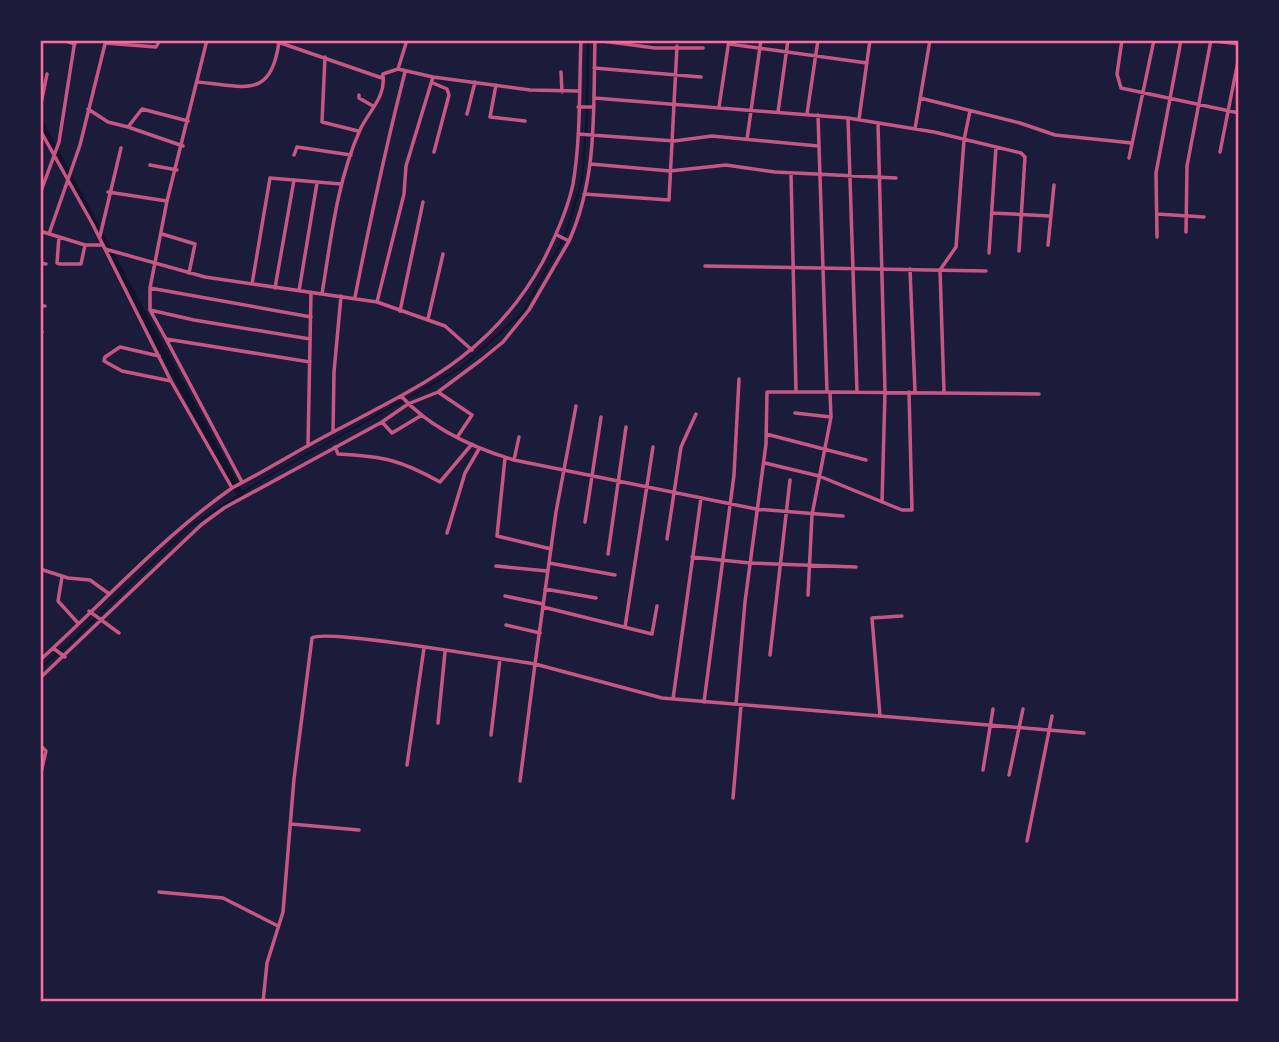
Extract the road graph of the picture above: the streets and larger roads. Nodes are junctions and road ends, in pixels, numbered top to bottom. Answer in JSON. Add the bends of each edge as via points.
{"nodes":[{"id":1,"x":63,"y":40,"type":"edge"},
{"id":2,"x":160,"y":40,"type":"edge"},
{"id":3,"x":207,"y":40,"type":"edge"},
{"id":4,"x":272,"y":40,"type":"edge"},
{"id":5,"x":407,"y":40,"type":"edge"},
{"id":6,"x":580,"y":40,"type":"edge"},
{"id":7,"x":595,"y":40,"type":"edge"},
{"id":8,"x":761,"y":40,"type":"edge"},
{"id":9,"x":788,"y":40,"type":"edge"},
{"id":10,"x":818,"y":40,"type":"edge"},
{"id":11,"x":870,"y":40,"type":"edge"},
{"id":12,"x":930,"y":40,"type":"edge"},
{"id":13,"x":1122,"y":40,"type":"edge"},
{"id":14,"x":1154,"y":40,"type":"edge"},
{"id":15,"x":1181,"y":40,"type":"edge"},
{"id":16,"x":1210,"y":40,"type":"edge"},
{"id":17,"x":75,"y":42,"type":"edge"},
{"id":18,"x":106,"y":42,"type":"edge"},
{"id":19,"x":729,"y":42,"type":"edge"},
{"id":20,"x":279,"y":43,"type":"edge"},
{"id":21,"x":1239,"y":44,"type":"edge"},
{"id":22,"x":677,"y":46,"type":"junction"},
{"id":23,"x":760,"y":47,"type":"junction"},
{"id":24,"x":703,"y":48,"type":"dead end"},
{"id":25,"x":787,"y":51,"type":"junction"},
{"id":26,"x":1239,"y":56,"type":"edge"},
{"id":27,"x":815,"y":57,"type":"junction"},
{"id":28,"x":325,"y":58,"type":"junction"},
{"id":29,"x":867,"y":63,"type":"junction"},
{"id":30,"x":594,"y":68,"type":"junction"},
{"id":31,"x":398,"y":69,"type":"junction"},
{"id":32,"x":405,"y":72,"type":"junction"},
{"id":33,"x":561,"y":72,"type":"dead end"},
{"id":34,"x":47,"y":74,"type":"dead end"},
{"id":35,"x":383,"y":74,"type":"junction"},
{"id":36,"x":676,"y":75,"type":"junction"},
{"id":37,"x":701,"y":77,"type":"dead end"},
{"id":38,"x":433,"y":80,"type":"junction"},
{"id":39,"x":197,"y":82,"type":"junction"},
{"id":40,"x":475,"y":84,"type":"junction"},
{"id":41,"x":496,"y":87,"type":"junction"},
{"id":42,"x":562,"y":92,"type":"junction"},
{"id":43,"x":578,"y":92,"type":"junction"},
{"id":44,"x":1142,"y":94,"type":"junction"},
{"id":45,"x":359,"y":95,"type":"dead end"},
{"id":46,"x":594,"y":98,"type":"junction"},
{"id":47,"x":920,"y":98,"type":"junction"},
{"id":48,"x":1170,"y":100,"type":"junction"},
{"id":49,"x":675,"y":104,"type":"junction"},
{"id":50,"x":1199,"y":105,"type":"junction"},
{"id":51,"x":373,"y":106,"type":"junction"},
{"id":52,"x":579,"y":107,"type":"junction"},
{"id":53,"x":593,"y":107,"type":"junction"},
{"id":54,"x":719,"y":107,"type":"junction"},
{"id":55,"x":40,"y":109,"type":"edge"},
{"id":56,"x":88,"y":109,"type":"junction"},
{"id":57,"x":751,"y":110,"type":"junction"},
{"id":58,"x":970,"y":111,"type":"junction"},
{"id":59,"x":1228,"y":111,"type":"junction"},
{"id":60,"x":778,"y":112,"type":"junction"},
{"id":61,"x":1239,"y":113,"type":"edge"},
{"id":62,"x":467,"y":114,"type":"dead end"},
{"id":63,"x":807,"y":114,"type":"junction"},
{"id":64,"x":818,"y":115,"type":"junction"},
{"id":65,"x":848,"y":118,"type":"junction"},
{"id":66,"x":859,"y":119,"type":"junction"},
{"id":67,"x":188,"y":121,"type":"junction"},
{"id":68,"x":525,"y":121,"type":"dead end"},
{"id":69,"x":878,"y":122,"type":"junction"},
{"id":70,"x":128,"y":127,"type":"junction"},
{"id":71,"x":915,"y":129,"type":"junction"},
{"id":72,"x":359,"y":131,"type":"junction"},
{"id":73,"x":41,"y":133,"type":"edge"},
{"id":74,"x":579,"y":134,"type":"junction"},
{"id":75,"x":592,"y":134,"type":"junction"},
{"id":76,"x":747,"y":139,"type":"junction"},
{"id":77,"x":964,"y":139,"type":"junction"},
{"id":78,"x":674,"y":141,"type":"junction"},
{"id":79,"x":1132,"y":143,"type":"junction"},
{"id":80,"x":183,"y":146,"type":"junction"},
{"id":81,"x":818,"y":146,"type":"junction"},
{"id":82,"x":996,"y":147,"type":"junction"},
{"id":83,"x":121,"y":148,"type":"dead end"},
{"id":84,"x":434,"y":152,"type":"dead end"},
{"id":85,"x":1220,"y":152,"type":"dead end"},
{"id":86,"x":53,"y":153,"type":"junction"},
{"id":87,"x":294,"y":155,"type":"dead end"},
{"id":88,"x":351,"y":155,"type":"junction"},
{"id":89,"x":1129,"y":158,"type":"dead end"},
{"id":90,"x":591,"y":164,"type":"junction"},
{"id":91,"x":150,"y":165,"type":"dead end"},
{"id":92,"x":177,"y":170,"type":"junction"},
{"id":93,"x":670,"y":171,"type":"junction"},
{"id":94,"x":791,"y":172,"type":"junction"},
{"id":95,"x":818,"y":174,"type":"junction"},
{"id":96,"x":848,"y":174,"type":"junction"},
{"id":97,"x":878,"y":176,"type":"junction"},
{"id":98,"x":896,"y":178,"type":"dead end"},
{"id":99,"x":67,"y":180,"type":"junction"},
{"id":100,"x":294,"y":180,"type":"junction"},
{"id":101,"x":317,"y":183,"type":"junction"},
{"id":102,"x":341,"y":184,"type":"junction"},
{"id":103,"x":1054,"y":185,"type":"dead end"},
{"id":104,"x":108,"y":192,"type":"junction"},
{"id":105,"x":40,"y":194,"type":"edge"},
{"id":106,"x":584,"y":194,"type":"junction"},
{"id":107,"x":167,"y":201,"type":"junction"},
{"id":108,"x":424,"y":202,"type":"dead end"},
{"id":109,"x":992,"y":213,"type":"junction"},
{"id":110,"x":1157,"y":214,"type":"junction"},
{"id":111,"x":1022,"y":215,"type":"junction"},
{"id":112,"x":1051,"y":216,"type":"junction"},
{"id":113,"x":1186,"y":216,"type":"junction"},
{"id":114,"x":1204,"y":217,"type":"dead end"},
{"id":115,"x":40,"y":231,"type":"edge"},
{"id":116,"x":1186,"y":232,"type":"dead end"},
{"id":117,"x":49,"y":234,"type":"junction"},
{"id":118,"x":161,"y":234,"type":"junction"},
{"id":119,"x":557,"y":235,"type":"junction"},
{"id":120,"x":59,"y":237,"type":"junction"},
{"id":121,"x":100,"y":237,"type":"junction"},
{"id":122,"x":1157,"y":237,"type":"dead end"},
{"id":123,"x":568,"y":240,"type":"junction"},
{"id":124,"x":85,"y":245,"type":"junction"},
{"id":125,"x":1048,"y":245,"type":"dead end"},
{"id":126,"x":105,"y":248,"type":"junction"},
{"id":127,"x":1019,"y":250,"type":"dead end"},
{"id":128,"x":989,"y":253,"type":"dead end"},
{"id":129,"x":443,"y":254,"type":"dead end"},
{"id":130,"x":40,"y":263,"type":"edge"},
{"id":131,"x":46,"y":264,"type":"dead end"},
{"id":132,"x":154,"y":264,"type":"junction"},
{"id":133,"x":705,"y":266,"type":"dead end"},
{"id":134,"x":822,"y":267,"type":"junction"},
{"id":135,"x":851,"y":267,"type":"junction"},
{"id":136,"x":792,"y":268,"type":"junction"},
{"id":137,"x":880,"y":268,"type":"junction"},
{"id":138,"x":910,"y":269,"type":"junction"},
{"id":139,"x":940,"y":270,"type":"junction"},
{"id":140,"x":986,"y":271,"type":"dead end"},
{"id":141,"x":189,"y":273,"type":"junction"},
{"id":142,"x":252,"y":284,"type":"junction"},
{"id":143,"x":150,"y":288,"type":"junction"},
{"id":144,"x":275,"y":288,"type":"junction"},
{"id":145,"x":299,"y":291,"type":"junction"},
{"id":146,"x":311,"y":292,"type":"junction"},
{"id":147,"x":322,"y":294,"type":"junction"},
{"id":148,"x":341,"y":296,"type":"junction"},
{"id":149,"x":355,"y":297,"type":"junction"},
{"id":150,"x":377,"y":302,"type":"junction"},
{"id":151,"x":517,"y":304,"type":"junction"},
{"id":152,"x":528,"y":309,"type":"dead end"},
{"id":153,"x":150,"y":310,"type":"junction"},
{"id":154,"x":401,"y":311,"type":"junction"},
{"id":155,"x":311,"y":317,"type":"junction"},
{"id":156,"x":428,"y":319,"type":"junction"},
{"id":157,"x":166,"y":339,"type":"junction"},
{"id":158,"x":310,"y":339,"type":"junction"},
{"id":159,"x":472,"y":350,"type":"junction"},
{"id":160,"x":159,"y":356,"type":"junction"},
{"id":161,"x":310,"y":362,"type":"junction"},
{"id":162,"x":739,"y":379,"type":"dead end"},
{"id":163,"x":171,"y":382,"type":"junction"},
{"id":164,"x":438,"y":391,"type":"junction"},
{"id":165,"x":796,"y":391,"type":"junction"},
{"id":166,"x":829,"y":392,"type":"junction"},
{"id":167,"x":857,"y":392,"type":"junction"},
{"id":168,"x":885,"y":392,"type":"junction"},
{"id":169,"x":909,"y":392,"type":"junction"},
{"id":170,"x":915,"y":392,"type":"junction"},
{"id":171,"x":944,"y":392,"type":"junction"},
{"id":172,"x":1039,"y":394,"type":"dead end"},
{"id":173,"x":402,"y":397,"type":"junction"},
{"id":174,"x":408,"y":404,"type":"junction"},
{"id":175,"x":576,"y":406,"type":"dead end"},
{"id":176,"x":794,"y":413,"type":"dead end"},
{"id":177,"x":695,"y":414,"type":"dead end"},
{"id":178,"x":422,"y":415,"type":"junction"},
{"id":179,"x":601,"y":416,"type":"dead end"},
{"id":180,"x":831,"y":417,"type":"junction"},
{"id":181,"x":382,"y":422,"type":"junction"},
{"id":182,"x":626,"y":427,"type":"dead end"},
{"id":183,"x":334,"y":432,"type":"junction"},
{"id":184,"x":766,"y":433,"type":"junction"},
{"id":185,"x":458,"y":436,"type":"junction"},
{"id":186,"x":519,"y":437,"type":"dead end"},
{"id":187,"x":472,"y":444,"type":"junction"},
{"id":188,"x":308,"y":446,"type":"junction"},
{"id":189,"x":335,"y":447,"type":"junction"},
{"id":190,"x":653,"y":447,"type":"dead end"},
{"id":191,"x":825,"y":448,"type":"junction"},
{"id":192,"x":484,"y":451,"type":"junction"},
{"id":193,"x":505,"y":458,"type":"junction"},
{"id":194,"x":514,"y":460,"type":"junction"},
{"id":195,"x":866,"y":460,"type":"dead end"},
{"id":196,"x":764,"y":463,"type":"junction"},
{"id":197,"x":563,"y":472,"type":"junction"},
{"id":198,"x":591,"y":477,"type":"junction"},
{"id":199,"x":819,"y":479,"type":"junction"},
{"id":200,"x":790,"y":480,"type":"dead end"},
{"id":201,"x":242,"y":482,"type":"junction"},
{"id":202,"x":618,"y":482,"type":"junction"},
{"id":203,"x":232,"y":488,"type":"junction"},
{"id":204,"x":647,"y":488,"type":"junction"},
{"id":205,"x":674,"y":493,"type":"junction"},
{"id":206,"x":701,"y":498,"type":"junction"},
{"id":207,"x":882,"y":502,"type":"junction"},
{"id":208,"x":729,"y":504,"type":"junction"},
{"id":209,"x":756,"y":509,"type":"junction"},
{"id":210,"x":785,"y":512,"type":"junction"},
{"id":211,"x":812,"y":515,"type":"junction"},
{"id":212,"x":843,"y":516,"type":"dead end"},
{"id":213,"x":584,"y":522,"type":"dead end"},
{"id":214,"x":447,"y":533,"type":"dead end"},
{"id":215,"x":667,"y":539,"type":"dead end"},
{"id":216,"x":551,"y":550,"type":"junction"},
{"id":217,"x":608,"y":554,"type":"dead end"},
{"id":218,"x":692,"y":557,"type":"junction"},
{"id":219,"x":722,"y":561,"type":"junction"},
{"id":220,"x":549,"y":563,"type":"junction"},
{"id":221,"x":750,"y":563,"type":"junction"},
{"id":222,"x":778,"y":565,"type":"junction"},
{"id":223,"x":496,"y":566,"type":"dead end"},
{"id":224,"x":809,"y":566,"type":"junction"},
{"id":225,"x":856,"y":567,"type":"dead end"},
{"id":226,"x":40,"y":569,"type":"edge"},
{"id":227,"x":547,"y":571,"type":"junction"},
{"id":228,"x":615,"y":575,"type":"dead end"},
{"id":229,"x":62,"y":577,"type":"junction"},
{"id":230,"x":545,"y":589,"type":"junction"},
{"id":231,"x":108,"y":593,"type":"junction"},
{"id":232,"x":505,"y":596,"type":"dead end"},
{"id":233,"x":808,"y":596,"type":"dead end"},
{"id":234,"x":596,"y":598,"type":"dead end"},
{"id":235,"x":543,"y":606,"type":"junction"},
{"id":236,"x":657,"y":606,"type":"dead end"},
{"id":237,"x":90,"y":612,"type":"junction"},
{"id":238,"x":902,"y":616,"type":"dead end"},
{"id":239,"x":101,"y":619,"type":"junction"},
{"id":240,"x":78,"y":623,"type":"junction"},
{"id":241,"x":506,"y":625,"type":"dead end"},
{"id":242,"x":625,"y":627,"type":"junction"},
{"id":243,"x":540,"y":632,"type":"junction"},
{"id":244,"x":119,"y":633,"type":"dead end"},
{"id":245,"x":54,"y":648,"type":"junction"},
{"id":246,"x":424,"y":648,"type":"junction"},
{"id":247,"x":445,"y":652,"type":"junction"},
{"id":248,"x":770,"y":655,"type":"dead end"},
{"id":249,"x":64,"y":656,"type":"junction"},
{"id":250,"x":500,"y":659,"type":"junction"},
{"id":251,"x":40,"y":660,"type":"edge"},
{"id":252,"x":535,"y":662,"type":"junction"},
{"id":253,"x":40,"y":678,"type":"edge"},
{"id":254,"x":673,"y":699,"type":"junction"},
{"id":255,"x":704,"y":702,"type":"junction"},
{"id":256,"x":738,"y":704,"type":"junction"},
{"id":257,"x":993,"y":709,"type":"dead end"},
{"id":258,"x":1023,"y":709,"type":"dead end"},
{"id":259,"x":880,"y":716,"type":"junction"},
{"id":260,"x":1052,"y":716,"type":"dead end"},
{"id":261,"x":438,"y":723,"type":"dead end"},
{"id":262,"x":991,"y":725,"type":"junction"},
{"id":263,"x":1020,"y":728,"type":"junction"},
{"id":264,"x":1049,"y":730,"type":"junction"},
{"id":265,"x":1084,"y":733,"type":"dead end"},
{"id":266,"x":491,"y":735,"type":"dead end"},
{"id":267,"x":40,"y":744,"type":"edge"},
{"id":268,"x":407,"y":765,"type":"dead end"},
{"id":269,"x":983,"y":770,"type":"dead end"},
{"id":270,"x":1009,"y":775,"type":"dead end"},
{"id":271,"x":40,"y":777,"type":"edge"},
{"id":272,"x":520,"y":781,"type":"dead end"},
{"id":273,"x":733,"y":798,"type":"dead end"},
{"id":274,"x":291,"y":824,"type":"junction"},
{"id":275,"x":359,"y":830,"type":"dead end"},
{"id":276,"x":1027,"y":841,"type":"dead end"},
{"id":277,"x":159,"y":892,"type":"dead end"},
{"id":278,"x":276,"y":926,"type":"junction"},
{"id":279,"x":263,"y":1002,"type":"edge"}],
"edges":[{"from":1,"to":17,"type":"street"},
{"from":2,"to":18,"type":"street","via":[[156,47]]},
{"from":3,"to":39,"type":"street"},
{"from":4,"to":20,"type":"street"},
{"from":5,"to":31,"type":"street"},
{"from":6,"to":43,"type":"street"},
{"from":7,"to":22,"type":"street","via":[[654,48]]},
{"from":7,"to":30,"type":"street"},
{"from":8,"to":23,"type":"street"},
{"from":9,"to":25,"type":"street"},
{"from":10,"to":27,"type":"street"},
{"from":11,"to":29,"type":"street"},
{"from":12,"to":47,"type":"street"},
{"from":13,"to":44,"type":"street","via":[[1117,74],[1121,88]]},
{"from":14,"to":44,"type":"street"},
{"from":15,"to":48,"type":"street"},
{"from":16,"to":21,"type":"street"},
{"from":16,"to":50,"type":"street"},
{"from":17,"to":86,"type":"street","via":[[59,142]]},
{"from":18,"to":56,"type":"street"},
{"from":19,"to":23,"type":"street"},
{"from":19,"to":54,"type":"street"},
{"from":20,"to":28,"type":"street"},
{"from":20,"to":39,"type":"street","via":[[272,74],[263,82],[247,86]]},
{"from":22,"to":24,"type":"street"},
{"from":22,"to":36,"type":"street"},
{"from":23,"to":25,"type":"street"},
{"from":23,"to":57,"type":"street"},
{"from":25,"to":27,"type":"street"},
{"from":25,"to":60,"type":"street"},
{"from":26,"to":59,"type":"street"},
{"from":27,"to":29,"type":"street"},
{"from":27,"to":63,"type":"street"},
{"from":28,"to":35,"type":"street","via":[[382,78]]},
{"from":28,"to":72,"type":"street","via":[[322,122]]},
{"from":29,"to":66,"type":"street"},
{"from":30,"to":36,"type":"street"},
{"from":30,"to":46,"type":"street"},
{"from":31,"to":32,"type":"street"},
{"from":31,"to":35,"type":"street"},
{"from":32,"to":38,"type":"street"},
{"from":32,"to":149,"type":"street","via":[[370,210]]},
{"from":33,"to":42,"type":"street"},
{"from":34,"to":55,"type":"street"},
{"from":35,"to":51,"type":"street","via":[[384,83]]},
{"from":36,"to":37,"type":"street"},
{"from":36,"to":49,"type":"street"},
{"from":38,"to":40,"type":"street"},
{"from":38,"to":84,"type":"street","via":[[449,94]]},
{"from":38,"to":150,"type":"street","via":[[407,166]]},
{"from":39,"to":67,"type":"street"},
{"from":40,"to":41,"type":"street"},
{"from":40,"to":62,"type":"street"},
{"from":41,"to":42,"type":"street"},
{"from":41,"to":68,"type":"street","via":[[491,117]]},
{"from":42,"to":43,"type":"street"},
{"from":43,"to":52,"type":"street"},
{"from":44,"to":48,"type":"street"},
{"from":44,"to":79,"type":"street"},
{"from":45,"to":51,"type":"street"},
{"from":46,"to":49,"type":"street"},
{"from":46,"to":53,"type":"street"},
{"from":47,"to":58,"type":"street"},
{"from":47,"to":71,"type":"street"},
{"from":48,"to":50,"type":"street"},
{"from":48,"to":110,"type":"street","via":[[1156,173]]},
{"from":49,"to":54,"type":"street"},
{"from":49,"to":78,"type":"street"},
{"from":50,"to":59,"type":"street"},
{"from":50,"to":113,"type":"street","via":[[1187,166]]},
{"from":51,"to":72,"type":"street"},
{"from":52,"to":53,"type":"street"},
{"from":52,"to":74,"type":"street"},
{"from":53,"to":75,"type":"street"},
{"from":54,"to":57,"type":"street"},
{"from":56,"to":70,"type":"street","via":[[108,122]]},
{"from":56,"to":99,"type":"street"},
{"from":57,"to":60,"type":"street"},
{"from":57,"to":76,"type":"street"},
{"from":58,"to":77,"type":"street"},
{"from":58,"to":79,"type":"street","via":[[1055,135]]},
{"from":59,"to":61,"type":"street"},
{"from":59,"to":85,"type":"street"},
{"from":60,"to":63,"type":"street"},
{"from":63,"to":64,"type":"street"},
{"from":64,"to":65,"type":"street"},
{"from":64,"to":81,"type":"street"},
{"from":65,"to":66,"type":"street"},
{"from":65,"to":96,"type":"street"},
{"from":66,"to":69,"type":"street"},
{"from":67,"to":70,"type":"street","via":[[142,109]]},
{"from":67,"to":80,"type":"street"},
{"from":69,"to":71,"type":"street"},
{"from":69,"to":97,"type":"street"},
{"from":70,"to":80,"type":"street"},
{"from":71,"to":77,"type":"street"},
{"from":72,"to":88,"type":"street"},
{"from":73,"to":86,"type":"street"},
{"from":74,"to":75,"type":"street"},
{"from":74,"to":119,"type":"street","via":[[573,184]]},
{"from":75,"to":78,"type":"street"},
{"from":75,"to":90,"type":"street"},
{"from":76,"to":78,"type":"street","via":[[712,136]]},
{"from":76,"to":81,"type":"street"},
{"from":77,"to":82,"type":"street"},
{"from":77,"to":139,"type":"street","via":[[956,247]]},
{"from":78,"to":93,"type":"street"},
{"from":79,"to":89,"type":"street"},
{"from":80,"to":92,"type":"street"},
{"from":81,"to":95,"type":"street"},
{"from":82,"to":109,"type":"street"},
{"from":82,"to":111,"type":"street","via":[[1025,157]]},
{"from":83,"to":104,"type":"street"},
{"from":86,"to":99,"type":"street"},
{"from":86,"to":105,"type":"street"},
{"from":87,"to":88,"type":"street","via":[[297,148]]},
{"from":88,"to":102,"type":"street"},
{"from":90,"to":93,"type":"street"},
{"from":90,"to":106,"type":"street"},
{"from":91,"to":92,"type":"street"},
{"from":92,"to":107,"type":"street"},
{"from":93,"to":94,"type":"street","via":[[712,165]]},
{"from":93,"to":106,"type":"street","via":[[669,200]]},
{"from":94,"to":95,"type":"street"},
{"from":94,"to":136,"type":"street"},
{"from":95,"to":96,"type":"street"},
{"from":95,"to":134,"type":"street"},
{"from":96,"to":97,"type":"street"},
{"from":96,"to":135,"type":"street"},
{"from":97,"to":98,"type":"street"},
{"from":97,"to":137,"type":"street"},
{"from":99,"to":117,"type":"street"},
{"from":99,"to":121,"type":"street"},
{"from":100,"to":101,"type":"street"},
{"from":100,"to":142,"type":"street","via":[[275,176],[269,180]]},
{"from":100,"to":144,"type":"street"},
{"from":101,"to":102,"type":"street"},
{"from":101,"to":145,"type":"street"},
{"from":102,"to":147,"type":"street"},
{"from":103,"to":112,"type":"street"},
{"from":104,"to":107,"type":"street"},
{"from":104,"to":121,"type":"street"},
{"from":106,"to":123,"type":"street"},
{"from":107,"to":118,"type":"street"},
{"from":108,"to":154,"type":"street"},
{"from":109,"to":111,"type":"street"},
{"from":109,"to":128,"type":"street"},
{"from":110,"to":113,"type":"street"},
{"from":110,"to":122,"type":"street"},
{"from":111,"to":112,"type":"street"},
{"from":111,"to":127,"type":"street"},
{"from":112,"to":125,"type":"street"},
{"from":113,"to":114,"type":"street"},
{"from":113,"to":116,"type":"street"},
{"from":115,"to":117,"type":"street"},
{"from":117,"to":120,"type":"street"},
{"from":118,"to":132,"type":"street"},
{"from":118,"to":141,"type":"street","via":[[195,244]]},
{"from":119,"to":123,"type":"street"},
{"from":119,"to":151,"type":"street"},
{"from":120,"to":124,"type":"street"},
{"from":120,"to":124,"type":"street","via":[[60,264],[81,264]]},
{"from":121,"to":126,"type":"street"},
{"from":123,"to":164,"type":"street","via":[[529,310],[503,342]]},
{"from":124,"to":126,"type":"street"},
{"from":126,"to":132,"type":"street"},
{"from":126,"to":160,"type":"street"},
{"from":129,"to":156,"type":"street"},
{"from":130,"to":131,"type":"street"},
{"from":132,"to":141,"type":"street"},
{"from":132,"to":143,"type":"street"},
{"from":133,"to":136,"type":"street"},
{"from":134,"to":135,"type":"street"},
{"from":134,"to":136,"type":"street"},
{"from":134,"to":166,"type":"street"},
{"from":135,"to":137,"type":"street"},
{"from":135,"to":167,"type":"street"},
{"from":136,"to":165,"type":"street"},
{"from":137,"to":138,"type":"street"},
{"from":137,"to":168,"type":"street"},
{"from":138,"to":139,"type":"street"},
{"from":138,"to":170,"type":"street"},
{"from":139,"to":140,"type":"street"},
{"from":139,"to":171,"type":"street"},
{"from":141,"to":142,"type":"street"},
{"from":142,"to":144,"type":"street"},
{"from":143,"to":153,"type":"street"},
{"from":143,"to":155,"type":"street"},
{"from":144,"to":145,"type":"street"},
{"from":145,"to":146,"type":"street"},
{"from":146,"to":147,"type":"street"},
{"from":146,"to":155,"type":"street"},
{"from":147,"to":148,"type":"street"},
{"from":148,"to":149,"type":"street"},
{"from":148,"to":183,"type":"street"},
{"from":149,"to":150,"type":"street"},
{"from":150,"to":154,"type":"street"},
{"from":151,"to":152,"type":"street"},
{"from":151,"to":159,"type":"street"},
{"from":153,"to":157,"type":"street"},
{"from":153,"to":158,"type":"street"},
{"from":154,"to":156,"type":"street"},
{"from":155,"to":158,"type":"street"},
{"from":156,"to":159,"type":"street","via":[[445,326]]},
{"from":157,"to":161,"type":"street"},
{"from":157,"to":201,"type":"street"},
{"from":158,"to":161,"type":"street"},
{"from":159,"to":173,"type":"street"},
{"from":160,"to":163,"type":"street"},
{"from":160,"to":163,"type":"street","via":[[120,347],[104,362]]},
{"from":161,"to":188,"type":"street"},
{"from":162,"to":208,"type":"street"},
{"from":163,"to":203,"type":"street"},
{"from":164,"to":174,"type":"street"},
{"from":164,"to":185,"type":"street","via":[[472,415]]},
{"from":165,"to":166,"type":"street"},
{"from":165,"to":184,"type":"street","via":[[767,391]]},
{"from":166,"to":167,"type":"street"},
{"from":166,"to":180,"type":"street"},
{"from":167,"to":168,"type":"street"},
{"from":168,"to":169,"type":"street"},
{"from":168,"to":207,"type":"street"},
{"from":169,"to":170,"type":"street"},
{"from":169,"to":207,"type":"street","via":[[913,508],[902,510]]},
{"from":170,"to":171,"type":"street"},
{"from":171,"to":172,"type":"street"},
{"from":173,"to":174,"type":"street"},
{"from":173,"to":183,"type":"street"},
{"from":174,"to":178,"type":"street"},
{"from":174,"to":181,"type":"street"},
{"from":175,"to":197,"type":"street"},
{"from":176,"to":180,"type":"street"},
{"from":177,"to":205,"type":"street","via":[[681,447]]},
{"from":178,"to":181,"type":"street","via":[[392,433]]},
{"from":178,"to":185,"type":"street"},
{"from":179,"to":198,"type":"street"},
{"from":180,"to":191,"type":"street"},
{"from":181,"to":189,"type":"street"},
{"from":182,"to":202,"type":"street"},
{"from":183,"to":188,"type":"street"},
{"from":184,"to":191,"type":"street"},
{"from":184,"to":196,"type":"street"},
{"from":185,"to":187,"type":"street"},
{"from":186,"to":194,"type":"street"},
{"from":187,"to":189,"type":"street","via":[[440,482],[397,461],[338,454]]},
{"from":187,"to":192,"type":"street"},
{"from":188,"to":201,"type":"street"},
{"from":189,"to":239,"type":"street","via":[[216,514]]},
{"from":190,"to":204,"type":"street"},
{"from":191,"to":195,"type":"street"},
{"from":191,"to":199,"type":"street"},
{"from":192,"to":193,"type":"street"},
{"from":192,"to":214,"type":"street","via":[[465,473]]},
{"from":193,"to":194,"type":"street"},
{"from":193,"to":216,"type":"street","via":[[497,537]]},
{"from":194,"to":197,"type":"street"},
{"from":196,"to":199,"type":"street"},
{"from":196,"to":209,"type":"street"},
{"from":197,"to":198,"type":"street"},
{"from":197,"to":216,"type":"street"},
{"from":198,"to":202,"type":"street"},
{"from":198,"to":213,"type":"street"},
{"from":199,"to":207,"type":"street"},
{"from":199,"to":211,"type":"street"},
{"from":200,"to":210,"type":"street"},
{"from":201,"to":203,"type":"street"},
{"from":202,"to":204,"type":"street"},
{"from":202,"to":217,"type":"street"},
{"from":203,"to":231,"type":"street","via":[[183,524]]},
{"from":204,"to":205,"type":"street"},
{"from":204,"to":242,"type":"street"},
{"from":205,"to":206,"type":"street"},
{"from":205,"to":215,"type":"street"},
{"from":206,"to":208,"type":"street"},
{"from":206,"to":218,"type":"street"},
{"from":208,"to":209,"type":"street"},
{"from":208,"to":219,"type":"street"},
{"from":209,"to":210,"type":"street"},
{"from":209,"to":221,"type":"street"},
{"from":210,"to":211,"type":"street"},
{"from":210,"to":222,"type":"street"},
{"from":211,"to":212,"type":"street"},
{"from":211,"to":224,"type":"street"},
{"from":216,"to":220,"type":"street"},
{"from":218,"to":219,"type":"street"},
{"from":218,"to":254,"type":"street"},
{"from":219,"to":221,"type":"street"},
{"from":219,"to":255,"type":"street"},
{"from":220,"to":227,"type":"street"},
{"from":220,"to":228,"type":"street"},
{"from":221,"to":222,"type":"street"},
{"from":221,"to":256,"type":"street"},
{"from":222,"to":224,"type":"street"},
{"from":222,"to":248,"type":"street"},
{"from":223,"to":227,"type":"street"},
{"from":224,"to":225,"type":"street"},
{"from":224,"to":233,"type":"street"},
{"from":226,"to":229,"type":"street"},
{"from":227,"to":230,"type":"street"},
{"from":229,"to":231,"type":"street","via":[[90,580]]},
{"from":229,"to":240,"type":"street","via":[[58,601]]},
{"from":230,"to":234,"type":"street"},
{"from":230,"to":235,"type":"street"},
{"from":231,"to":237,"type":"street"},
{"from":232,"to":235,"type":"street"},
{"from":235,"to":242,"type":"street"},
{"from":235,"to":243,"type":"street"},
{"from":236,"to":242,"type":"street","via":[[653,634]]},
{"from":237,"to":239,"type":"street"},
{"from":237,"to":240,"type":"street"},
{"from":238,"to":259,"type":"street","via":[[872,618]]},
{"from":239,"to":244,"type":"street"},
{"from":239,"to":249,"type":"street"},
{"from":240,"to":245,"type":"street"},
{"from":241,"to":243,"type":"street"},
{"from":243,"to":252,"type":"street"},
{"from":245,"to":249,"type":"street"},
{"from":245,"to":251,"type":"street"},
{"from":246,"to":247,"type":"street"},
{"from":246,"to":268,"type":"street"},
{"from":246,"to":274,"type":"street","via":[[321,634],[312,638]]},
{"from":247,"to":250,"type":"street"},
{"from":247,"to":261,"type":"street"},
{"from":249,"to":253,"type":"street"},
{"from":250,"to":252,"type":"street"},
{"from":250,"to":266,"type":"street"},
{"from":252,"to":254,"type":"street"},
{"from":252,"to":272,"type":"street"},
{"from":254,"to":255,"type":"street"},
{"from":255,"to":256,"type":"street"},
{"from":256,"to":259,"type":"street"},
{"from":256,"to":273,"type":"street"},
{"from":257,"to":262,"type":"street"},
{"from":258,"to":263,"type":"street"},
{"from":259,"to":262,"type":"street"},
{"from":260,"to":264,"type":"street"},
{"from":262,"to":263,"type":"street"},
{"from":262,"to":269,"type":"street"},
{"from":263,"to":264,"type":"street"},
{"from":263,"to":270,"type":"street"},
{"from":264,"to":265,"type":"street"},
{"from":264,"to":276,"type":"street"},
{"from":267,"to":271,"type":"street","via":[[46,751]]},
{"from":274,"to":275,"type":"street"},
{"from":274,"to":278,"type":"street","via":[[283,912]]},
{"from":277,"to":278,"type":"street","via":[[223,898]]},
{"from":278,"to":279,"type":"street"}]}
